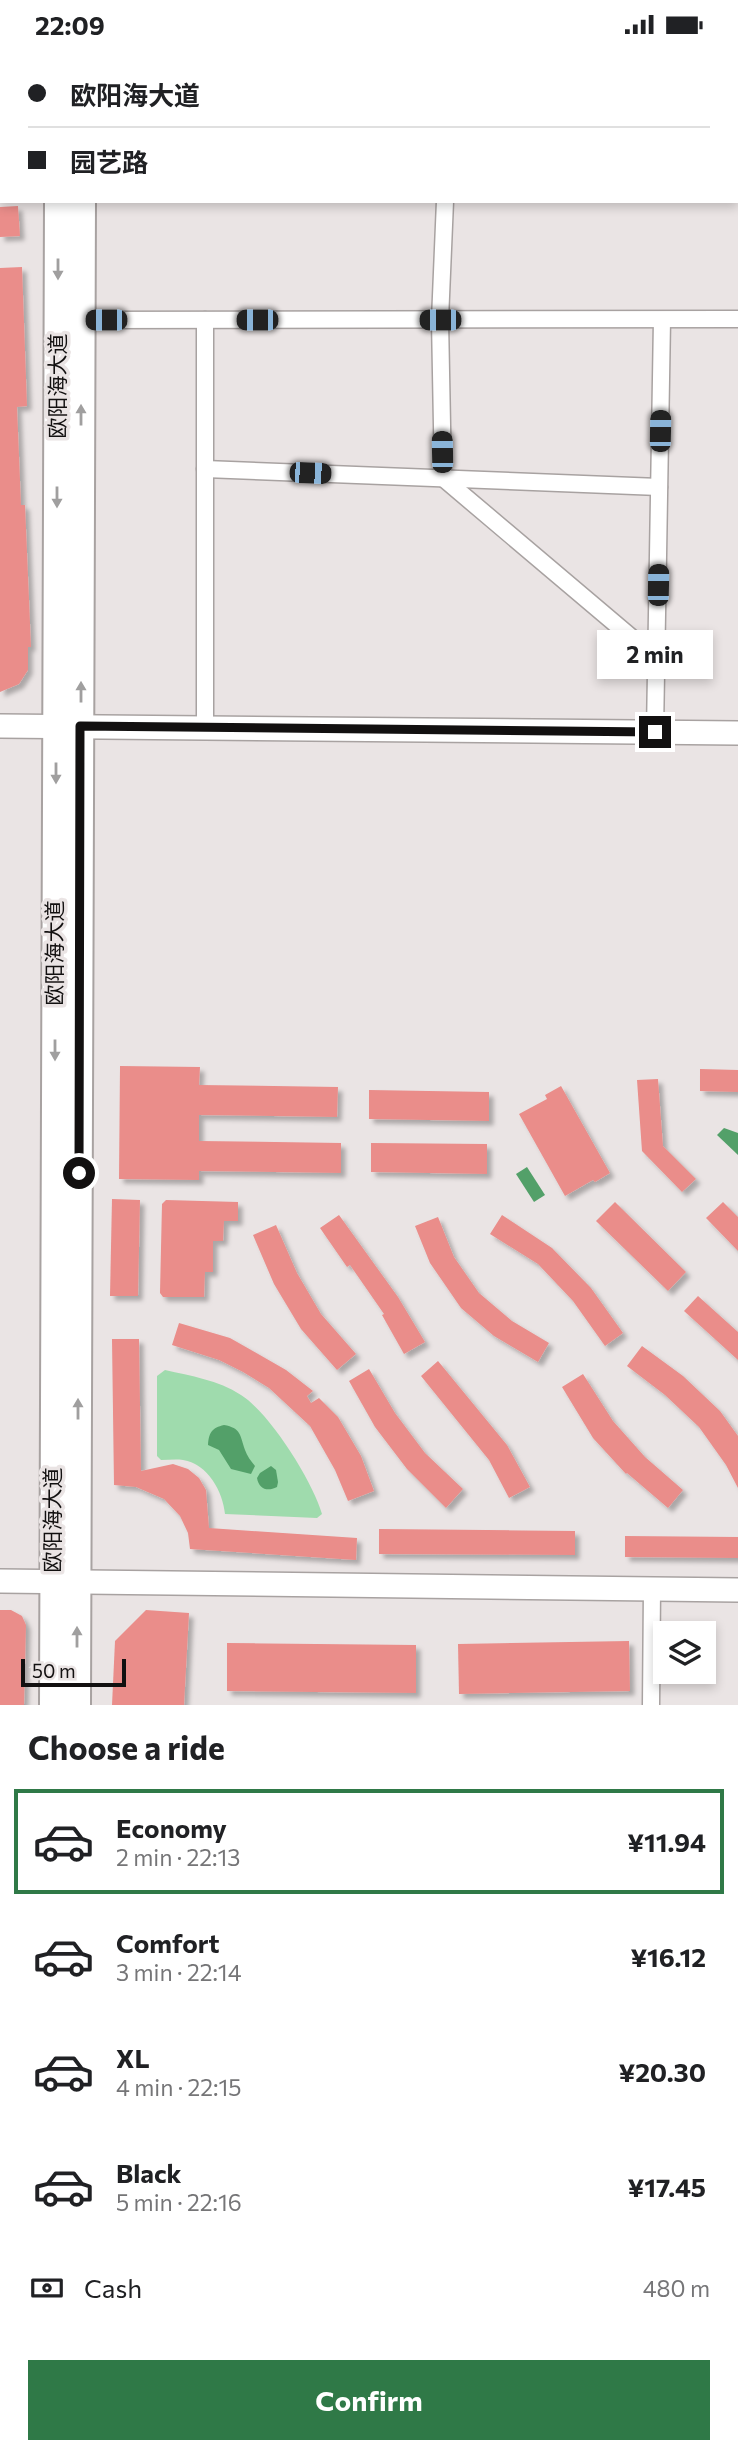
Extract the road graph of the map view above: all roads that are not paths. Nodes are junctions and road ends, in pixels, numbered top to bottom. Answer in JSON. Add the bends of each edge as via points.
{"nodes":[{"id":1,"x":58,"y":203,"type":"edge"},
{"id":2,"x":82,"y":203,"type":"edge"},
{"id":3,"x":445,"y":203,"type":"edge"},
{"id":4,"x":82,"y":320,"type":"junction"},
{"id":5,"x":205,"y":320,"type":"junction"},
{"id":6,"x":440,"y":320,"type":"junction"},
{"id":7,"x":662,"y":320,"type":"junction"},
{"id":8,"x":738,"y":320,"type":"edge"},
{"id":9,"x":205,"y":469,"type":"junction"},
{"id":10,"x":443,"y":478,"type":"junction"},
{"id":11,"x":659,"y":487,"type":"junction"},
{"id":12,"x":657,"y":659,"type":"junction"},
{"id":13,"x":0,"y":726,"type":"edge"},
{"id":14,"x":68,"y":726,"type":"junction"},
{"id":15,"x":205,"y":727,"type":"junction"},
{"id":16,"x":655,"y":732,"type":"junction"},
{"id":17,"x":738,"y":733,"type":"edge"},
{"id":18,"x":0,"y":1581,"type":"edge"},
{"id":19,"x":65,"y":1582,"type":"junction"},
{"id":20,"x":652,"y":1589,"type":"junction"},
{"id":21,"x":738,"y":1590,"type":"edge"},
{"id":22,"x":53,"y":1705,"type":"edge"},
{"id":23,"x":77,"y":1705,"type":"edge"},
{"id":24,"x":651,"y":1705,"type":"edge"}],
"edges":[{"from":1,"to":14,"type":"main road","name":"欧阳海大道","one_way":true},
{"from":2,"to":4,"type":"main road","name":"欧阳海大道"},
{"from":3,"to":6,"type":"street"},
{"from":4,"to":5,"type":"street"},
{"from":14,"to":4,"type":"main road","name":"欧阳海大道","one_way":true},
{"from":5,"to":6,"type":"street"},
{"from":5,"to":9,"type":"street"},
{"from":6,"to":7,"type":"street"},
{"from":6,"to":10,"type":"street"},
{"from":7,"to":8,"type":"street"},
{"from":7,"to":11,"type":"street"},
{"from":9,"to":10,"type":"street"},
{"from":9,"to":15,"type":"street"},
{"from":10,"to":11,"type":"street"},
{"from":10,"to":12,"type":"street"},
{"from":11,"to":12,"type":"street"},
{"from":12,"to":16,"type":"street"},
{"from":13,"to":14,"type":"street"},
{"from":14,"to":15,"type":"street"},
{"from":14,"to":19,"type":"main road","name":"欧阳海大道"},
{"from":15,"to":16,"type":"street"},
{"from":16,"to":17,"type":"street"},
{"from":18,"to":19,"type":"street"},
{"from":19,"to":20,"type":"street"},
{"from":19,"to":22,"type":"main road","name":"欧阳海大道"},
{"from":23,"to":19,"type":"main road","name":"欧阳海大道","one_way":true},
{"from":20,"to":21,"type":"street"},
{"from":20,"to":24,"type":"street"}]}
